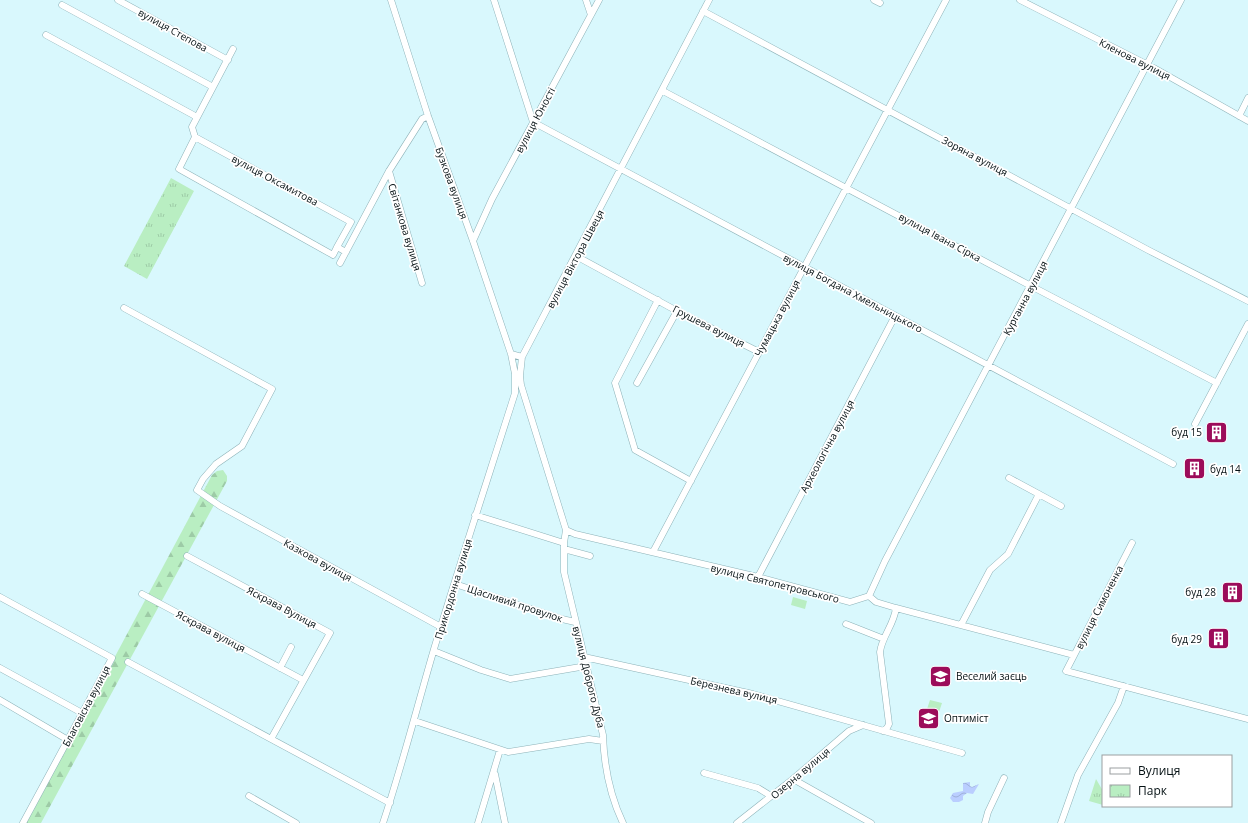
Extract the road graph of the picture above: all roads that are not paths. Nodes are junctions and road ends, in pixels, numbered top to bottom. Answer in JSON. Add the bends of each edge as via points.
{"nodes":[{"id":1,"x":118,"y":0,"type":"edge"},
{"id":2,"x":391,"y":0,"type":"edge"},
{"id":3,"x":494,"y":0,"type":"edge"},
{"id":4,"x":586,"y":0,"type":"edge"},
{"id":5,"x":599,"y":0,"type":"edge"},
{"id":6,"x":709,"y":0,"type":"edge"},
{"id":7,"x":874,"y":0,"type":"edge"},
{"id":8,"x":946,"y":0,"type":"edge"},
{"id":9,"x":1020,"y":0,"type":"edge"},
{"id":10,"x":1181,"y":0,"type":"edge"},
{"id":11,"x":880,"y":3,"type":"dead end"},
{"id":12,"x":62,"y":5,"type":"dead end"},
{"id":13,"x":703,"y":11,"type":"junction"},
{"id":14,"x":591,"y":15,"type":"junction"},
{"id":15,"x":46,"y":35,"type":"dead end"},
{"id":16,"x":233,"y":49,"type":"dead end"},
{"id":17,"x":228,"y":60,"type":"junction"},
{"id":18,"x":1146,"y":65,"type":"junction"},
{"id":19,"x":213,"y":87,"type":"junction"},
{"id":20,"x":663,"y":91,"type":"junction"},
{"id":21,"x":1248,"y":98,"type":"edge"},
{"id":22,"x":887,"y":110,"type":"junction"},
{"id":23,"x":428,"y":116,"type":"junction"},
{"id":24,"x":1239,"y":116,"type":"junction"},
{"id":25,"x":197,"y":117,"type":"junction"},
{"id":26,"x":1248,"y":121,"type":"edge"},
{"id":27,"x":533,"y":122,"type":"junction"},
{"id":28,"x":195,"y":137,"type":"junction"},
{"id":29,"x":622,"y":169,"type":"junction"},
{"id":30,"x":388,"y":171,"type":"junction"},
{"id":31,"x":847,"y":188,"type":"junction"},
{"id":32,"x":1072,"y":208,"type":"junction"},
{"id":33,"x":473,"y":241,"type":"junction"},
{"id":34,"x":337,"y":247,"type":"junction"},
{"id":35,"x":346,"y":252,"type":"junction"},
{"id":36,"x":576,"y":256,"type":"junction"},
{"id":37,"x":340,"y":263,"type":"dead end"},
{"id":38,"x":804,"y":267,"type":"junction"},
{"id":39,"x":422,"y":283,"type":"dead end"},
{"id":40,"x":1031,"y":286,"type":"junction"},
{"id":41,"x":658,"y":300,"type":"junction"},
{"id":42,"x":1248,"y":301,"type":"edge"},
{"id":43,"x":124,"y":308,"type":"dead end"},
{"id":44,"x":677,"y":311,"type":"junction"},
{"id":45,"x":895,"y":316,"type":"junction"},
{"id":46,"x":1248,"y":324,"type":"edge"},
{"id":47,"x":759,"y":352,"type":"junction"},
{"id":48,"x":510,"y":354,"type":"junction"},
{"id":49,"x":522,"y":357,"type":"junction"},
{"id":50,"x":988,"y":366,"type":"junction"},
{"id":51,"x":1217,"y":383,"type":"junction"},
{"id":52,"x":637,"y":384,"type":"dead end"},
{"id":53,"x":1195,"y":424,"type":"dead end"},
{"id":54,"x":1173,"y":464,"type":"dead end"},
{"id":55,"x":1010,"y":478,"type":"dead end"},
{"id":56,"x":691,"y":481,"type":"junction"},
{"id":57,"x":1039,"y":494,"type":"junction"},
{"id":58,"x":1061,"y":506,"type":"dead end"},
{"id":59,"x":475,"y":515,"type":"junction"},
{"id":60,"x":566,"y":530,"type":"junction"},
{"id":61,"x":1132,"y":543,"type":"dead end"},
{"id":62,"x":564,"y":546,"type":"junction"},
{"id":63,"x":653,"y":552,"type":"junction"},
{"id":64,"x":186,"y":556,"type":"dead end"},
{"id":65,"x":590,"y":556,"type":"dead end"},
{"id":66,"x":758,"y":577,"type":"junction"},
{"id":67,"x":455,"y":584,"type":"junction"},
{"id":68,"x":142,"y":594,"type":"dead end"},
{"id":69,"x":869,"y":596,"type":"junction"},
{"id":70,"x":0,"y":597,"type":"edge"},
{"id":71,"x":896,"y":608,"type":"junction"},
{"id":72,"x":575,"y":622,"type":"junction"},
{"id":73,"x":846,"y":624,"type":"dead end"},
{"id":74,"x":961,"y":625,"type":"junction"},
{"id":75,"x":441,"y":627,"type":"junction"},
{"id":76,"x":884,"y":639,"type":"junction"},
{"id":77,"x":292,"y":648,"type":"dead end"},
{"id":78,"x":434,"y":651,"type":"junction"},
{"id":79,"x":1074,"y":655,"type":"junction"},
{"id":80,"x":584,"y":657,"type":"junction"},
{"id":81,"x":128,"y":662,"type":"dead end"},
{"id":82,"x":586,"y":666,"type":"junction"},
{"id":83,"x":0,"y":668,"type":"edge"},
{"id":84,"x":280,"y":668,"type":"junction"},
{"id":85,"x":303,"y":680,"type":"junction"},
{"id":86,"x":1124,"y":686,"type":"junction"},
{"id":87,"x":0,"y":700,"type":"edge"},
{"id":88,"x":82,"y":713,"type":"junction"},
{"id":89,"x":1248,"y":719,"type":"edge"},
{"id":90,"x":415,"y":721,"type":"junction"},
{"id":91,"x":864,"y":725,"type":"junction"},
{"id":92,"x":883,"y":731,"type":"junction"},
{"id":93,"x":270,"y":739,"type":"junction"},
{"id":94,"x":68,"y":740,"type":"junction"},
{"id":95,"x":603,"y":741,"type":"junction"},
{"id":96,"x":500,"y":750,"type":"junction"},
{"id":97,"x":962,"y":753,"type":"dead end"},
{"id":98,"x":494,"y":772,"type":"junction"},
{"id":99,"x":704,"y":773,"type":"dead end"},
{"id":100,"x":1004,"y":778,"type":"dead end"},
{"id":101,"x":793,"y":779,"type":"junction"},
{"id":102,"x":249,"y":796,"type":"dead end"},
{"id":103,"x":771,"y":796,"type":"junction"},
{"id":104,"x":390,"y":803,"type":"junction"},
{"id":105,"x":23,"y":823,"type":"edge"},
{"id":106,"x":296,"y":823,"type":"edge"},
{"id":107,"x":383,"y":823,"type":"edge"},
{"id":108,"x":478,"y":823,"type":"edge"},
{"id":109,"x":505,"y":823,"type":"edge"},
{"id":110,"x":623,"y":823,"type":"edge"},
{"id":111,"x":737,"y":823,"type":"edge"},
{"id":112,"x":871,"y":823,"type":"edge"},
{"id":113,"x":985,"y":823,"type":"edge"},
{"id":114,"x":1061,"y":823,"type":"edge"}],
"edges":[{"from":1,"to":17,"type":"street","name":"вулиця Степова"},
{"from":2,"to":23,"type":"street","name":"Бузкова вулиця"},
{"from":3,"to":27,"type":"street"},
{"from":4,"to":14,"type":"street"},
{"from":5,"to":14,"type":"street","name":"вулиця Юності"},
{"from":6,"to":13,"type":"street","name":"вулиця Віктора Швеця"},
{"from":7,"to":11,"type":"street"},
{"from":8,"to":22,"type":"street","name":"Чумацька вулиця"},
{"from":9,"to":18,"type":"street","name":"Кленова вулиця"},
{"from":10,"to":18,"type":"street","name":"Курганна вулиця"},
{"from":12,"to":19,"type":"street"},
{"from":13,"to":20,"type":"street","name":"вулиця Віктора Швеця"},
{"from":13,"to":22,"type":"street","name":"Зоряна вулиця"},
{"from":14,"to":27,"type":"street","name":"вулиця Юності"},
{"from":15,"to":25,"type":"street"},
{"from":16,"to":17,"type":"street"},
{"from":17,"to":19,"type":"street"},
{"from":18,"to":24,"type":"street","name":"Кленова вулиця"},
{"from":18,"to":32,"type":"street","name":"Курганна вулиця"},
{"from":19,"to":25,"type":"street"},
{"from":20,"to":29,"type":"street","name":"вулиця Віктора Швеця"},
{"from":20,"to":31,"type":"street","name":"вулиця Івана Сірка"},
{"from":21,"to":24,"type":"street"},
{"from":22,"to":31,"type":"street","name":"Чумацька вулиця"},
{"from":22,"to":32,"type":"street","name":"Зоряна вулиця"},
{"from":23,"to":30,"type":"street","name":"Світанкова вулиця","via":[[422,119]]},
{"from":23,"to":33,"type":"street","name":"Бузкова вулиця"},
{"from":24,"to":26,"type":"street","name":"Кленова вулиця"},
{"from":25,"to":28,"type":"street","via":[[192,127]]},
{"from":27,"to":29,"type":"street","name":"вулиця Богдана Хмельницького"},
{"from":27,"to":33,"type":"street","name":"вулиця Юності"},
{"from":28,"to":34,"type":"street","name":"вулиця Оксамитова","via":[[351,222]]},
{"from":28,"to":34,"type":"street","via":[[179,169],[333,255]]},
{"from":29,"to":36,"type":"street","name":"вулиця Віктора Швеця"},
{"from":29,"to":38,"type":"street","name":"вулиця Богдана Хмельницького"},
{"from":30,"to":35,"type":"street","name":"Світанкова вулиця"},
{"from":30,"to":39,"type":"street","name":"Світанкова вулиця"},
{"from":31,"to":38,"type":"street","name":"Чумацька вулиця"},
{"from":31,"to":40,"type":"street","name":"вулиця Івана Сірка"},
{"from":32,"to":40,"type":"street","name":"Курганна вулиця"},
{"from":32,"to":42,"type":"street","name":"Зоряна вулиця"},
{"from":33,"to":48,"type":"street","name":"Бузкова вулиця"},
{"from":34,"to":35,"type":"street"},
{"from":35,"to":37,"type":"street","name":"Світанкова вулиця"},
{"from":36,"to":41,"type":"street","name":"Грушева вулиця"},
{"from":36,"to":49,"type":"street","name":"вулиця Віктора Швеця"},
{"from":38,"to":45,"type":"street","name":"вулиця Богдана Хмельницького"},
{"from":38,"to":47,"type":"street","name":"Чумацька вулиця"},
{"from":40,"to":50,"type":"street","name":"Курганна вулиця"},
{"from":40,"to":51,"type":"street","name":"вулиця Івана Сірка"},
{"from":41,"to":44,"type":"street","name":"Грушева вулиця"},
{"from":41,"to":56,"type":"street","via":[[615,383],[635,450]]},
{"from":43,"to":75,"type":"street","name":"Казкова вулиця","via":[[272,389],[242,446],[216,464],[197,490],[220,506]]},
{"from":44,"to":47,"type":"street","name":"Грушева вулиця"},
{"from":44,"to":52,"type":"street"},
{"from":45,"to":50,"type":"street","name":"вулиця Богдана Хмельницького"},
{"from":45,"to":66,"type":"street","name":"Археологічна вулиця"},
{"from":46,"to":51,"type":"street"},
{"from":47,"to":56,"type":"street","name":"Чумацька вулиця"},
{"from":48,"to":49,"type":"street"},
{"from":48,"to":59,"type":"street","name":"Прикордонна вулиця","via":[[515,374],[515,393]]},
{"from":49,"to":60,"type":"street","name":"вулиця Віктора Швеця","via":[[521,385]]},
{"from":50,"to":54,"type":"street","name":"вулиця Богдана Хмельницького"},
{"from":50,"to":69,"type":"street","name":"Курганна вулиця"},
{"from":51,"to":53,"type":"street"},
{"from":55,"to":57,"type":"street"},
{"from":56,"to":63,"type":"street","name":"Чумацька вулиця"},
{"from":57,"to":58,"type":"street"},
{"from":57,"to":74,"type":"street","via":[[1008,554],[990,570]]},
{"from":59,"to":62,"type":"street"},
{"from":59,"to":67,"type":"street","name":"Прикордонна вулиця"},
{"from":60,"to":62,"type":"street","name":"вулиця Доброго Дуба"},
{"from":60,"to":63,"type":"street","name":"вулиця Святопетровського"},
{"from":61,"to":79,"type":"street","name":"вулиця Симоненка"},
{"from":62,"to":65,"type":"street"},
{"from":62,"to":72,"type":"street","name":"вулиця Доброго Дуба","via":[[564,572]]},
{"from":63,"to":66,"type":"street","name":"вулиця Святопетровського"},
{"from":64,"to":85,"type":"street","name":"Яскрава Вулиця","via":[[330,633]]},
{"from":66,"to":69,"type":"street","name":"вулиця Святопетровського","via":[[850,602]]},
{"from":67,"to":72,"type":"street","name":"Щасливий провулок"},
{"from":67,"to":75,"type":"street","name":"Прикордонна вулиця"},
{"from":68,"to":84,"type":"street","name":"Яскрава вулиця"},
{"from":69,"to":71,"type":"street","via":[[876,602]]},
{"from":70,"to":88,"type":"street","name":"Благовісна вулиця","via":[[112,658]]},
{"from":71,"to":74,"type":"street"},
{"from":71,"to":76,"type":"street","via":[[894,619]]},
{"from":72,"to":80,"type":"street","name":"вулиця Доброго Дуба"},
{"from":73,"to":76,"type":"street"},
{"from":74,"to":79,"type":"street"},
{"from":75,"to":78,"type":"street","name":"Прикордонна вулиця"},
{"from":76,"to":92,"type":"street","via":[[880,652],[889,724]]},
{"from":77,"to":84,"type":"street"},
{"from":78,"to":82,"type":"street","via":[[510,679]]},
{"from":78,"to":90,"type":"street","name":"Прикордонна вулиця"},
{"from":79,"to":86,"type":"street","name":"вулиця Симоненка","via":[[1066,671]]},
{"from":80,"to":82,"type":"street","name":"вулиця Доброго Дуба"},
{"from":80,"to":91,"type":"street","name":"Березнева вулиця","via":[[753,694]]},
{"from":81,"to":93,"type":"street"},
{"from":82,"to":95,"type":"street","name":"вулиця Доброго Дуба"},
{"from":83,"to":88,"type":"street"},
{"from":84,"to":85,"type":"street","name":"Яскрава вулиця"},
{"from":85,"to":93,"type":"street"},
{"from":86,"to":89,"type":"street"},
{"from":86,"to":114,"type":"street","via":[[1118,702],[1078,775]]},
{"from":87,"to":94,"type":"street"},
{"from":88,"to":94,"type":"street","name":"Благовісна вулиця"},
{"from":90,"to":96,"type":"street"},
{"from":90,"to":104,"type":"street","name":"Прикордонна вулиця"},
{"from":91,"to":92,"type":"street","name":"Березнева вулиця"},
{"from":91,"to":101,"type":"street","name":"Озерна вулиця","via":[[849,731]]},
{"from":92,"to":97,"type":"street","name":"Березнева вулиця"},
{"from":93,"to":104,"type":"street"},
{"from":94,"to":105,"type":"street","name":"Благовісна вулиця"},
{"from":95,"to":96,"type":"street","via":[[589,739],[514,752]]},
{"from":95,"to":110,"type":"street","name":"вулиця Доброго Дуба","via":[[609,781]]},
{"from":96,"to":98,"type":"street"},
{"from":98,"to":108,"type":"street"},
{"from":98,"to":109,"type":"street"},
{"from":99,"to":103,"type":"street","via":[[758,788]]},
{"from":100,"to":113,"type":"street"},
{"from":101,"to":103,"type":"street","name":"Озерна вулиця"},
{"from":101,"to":112,"type":"street"},
{"from":102,"to":106,"type":"street"},
{"from":103,"to":111,"type":"street","name":"Озерна вулиця"},
{"from":104,"to":107,"type":"street","name":"Прикордонна вулиця"}]}
